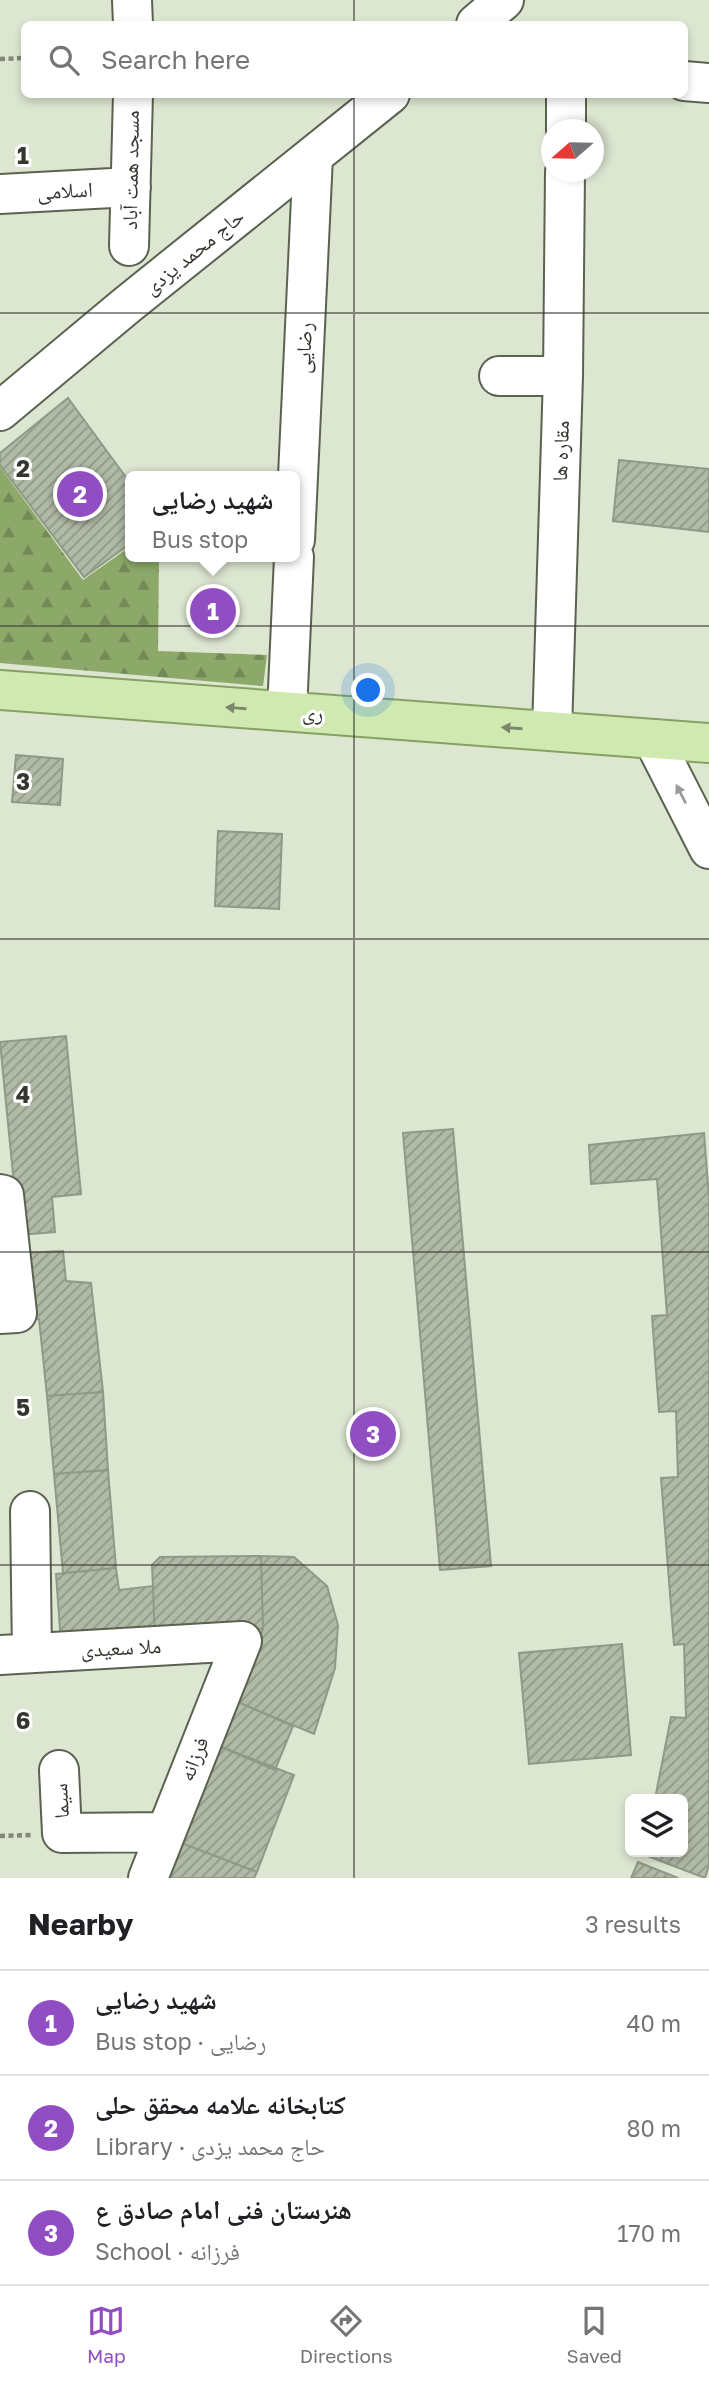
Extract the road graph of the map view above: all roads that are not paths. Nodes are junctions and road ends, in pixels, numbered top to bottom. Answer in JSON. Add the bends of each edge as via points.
{"nodes":[{"id":1,"x":132,"y":0,"type":"edge"},
{"id":2,"x":504,"y":0,"type":"edge"},
{"id":3,"x":132,"y":21,"type":"edge"},
{"id":4,"x":480,"y":21,"type":"edge"},
{"id":5,"x":688,"y":81,"type":"edge"},
{"id":6,"x":709,"y":83,"type":"edge"},
{"id":7,"x":132,"y":98,"type":"edge"},
{"id":8,"x":385,"y":98,"type":"edge"},
{"id":9,"x":566,"y":98,"type":"edge"},
{"id":10,"x":566,"y":119,"type":"edge"},
{"id":11,"x":313,"y":156,"type":"junction"},
{"id":12,"x":565,"y":182,"type":"edge"},
{"id":13,"x":131,"y":187,"type":"junction"},
{"id":14,"x":0,"y":194,"type":"edge"},
{"id":15,"x":129,"y":246,"type":"dead end"},
{"id":16,"x":499,"y":376,"type":"dead end"},
{"id":17,"x":563,"y":376,"type":"junction"},
{"id":18,"x":0,"y":411,"type":"edge"},
{"id":19,"x":298,"y":471,"type":"edge"},
{"id":20,"x":295,"y":562,"type":"edge"},
{"id":21,"x":0,"y":690,"type":"edge"},
{"id":22,"x":287,"y":712,"type":"junction"},
{"id":23,"x":552,"y":731,"type":"junction"},
{"id":24,"x":653,"y":739,"type":"junction"},
{"id":25,"x":709,"y":743,"type":"edge"},
{"id":26,"x":709,"y":849,"type":"edge"},
{"id":27,"x":0,"y":1194,"type":"edge"},
{"id":28,"x":9,"y":1314,"type":"edge"},
{"id":29,"x":30,"y":1511,"type":"dead end"},
{"id":30,"x":242,"y":1641,"type":"joint"},
{"id":31,"x":16,"y":1654,"type":"edge"},
{"id":32,"x":59,"y":1770,"type":"dead end"},
{"id":33,"x":165,"y":1832,"type":"junction"},
{"id":34,"x":148,"y":1878,"type":"edge"}],
"edges":[{"from":1,"to":3,"type":"street"},
{"from":2,"to":4,"type":"street"},
{"from":5,"to":6,"type":"street"},
{"from":7,"to":13,"type":"street","name":"مسجد همت آباد"},
{"from":8,"to":11,"type":"street","name":"حاج محمد یزدی"},
{"from":9,"to":10,"type":"street"},
{"from":11,"to":18,"type":"street","name":"حاج محمد یزدی"},
{"from":11,"to":19,"type":"street","name":"رضایی"},
{"from":12,"to":17,"type":"street","name":"مقاره ها"},
{"from":13,"to":14,"type":"street","name":"اسلامی"},
{"from":13,"to":15,"type":"street","name":"مسجد همت آباد"},
{"from":16,"to":17,"type":"street"},
{"from":17,"to":23,"type":"street","name":"مقاره ها"},
{"from":20,"to":22,"type":"street"},
{"from":22,"to":21,"type":"main road","name":"ری","one_way":true},
{"from":23,"to":22,"type":"main road","name":"ری","one_way":true},
{"from":23,"to":24,"type":"main road","name":"ری"},
{"from":24,"to":25,"type":"main road","name":"ری"},
{"from":26,"to":24,"type":"street","one_way":true},
{"from":27,"to":28,"type":"street","via":[[4,1195]]},
{"from":29,"to":31,"type":"street"},
{"from":30,"to":31,"type":"street","name":"ملا سعیدی"},
{"from":30,"to":33,"type":"street","name":"فرزانه"},
{"from":32,"to":33,"type":"street","name":"سیما","via":[[62,1833]]},
{"from":33,"to":34,"type":"street","name":"فرزانه"}]}
